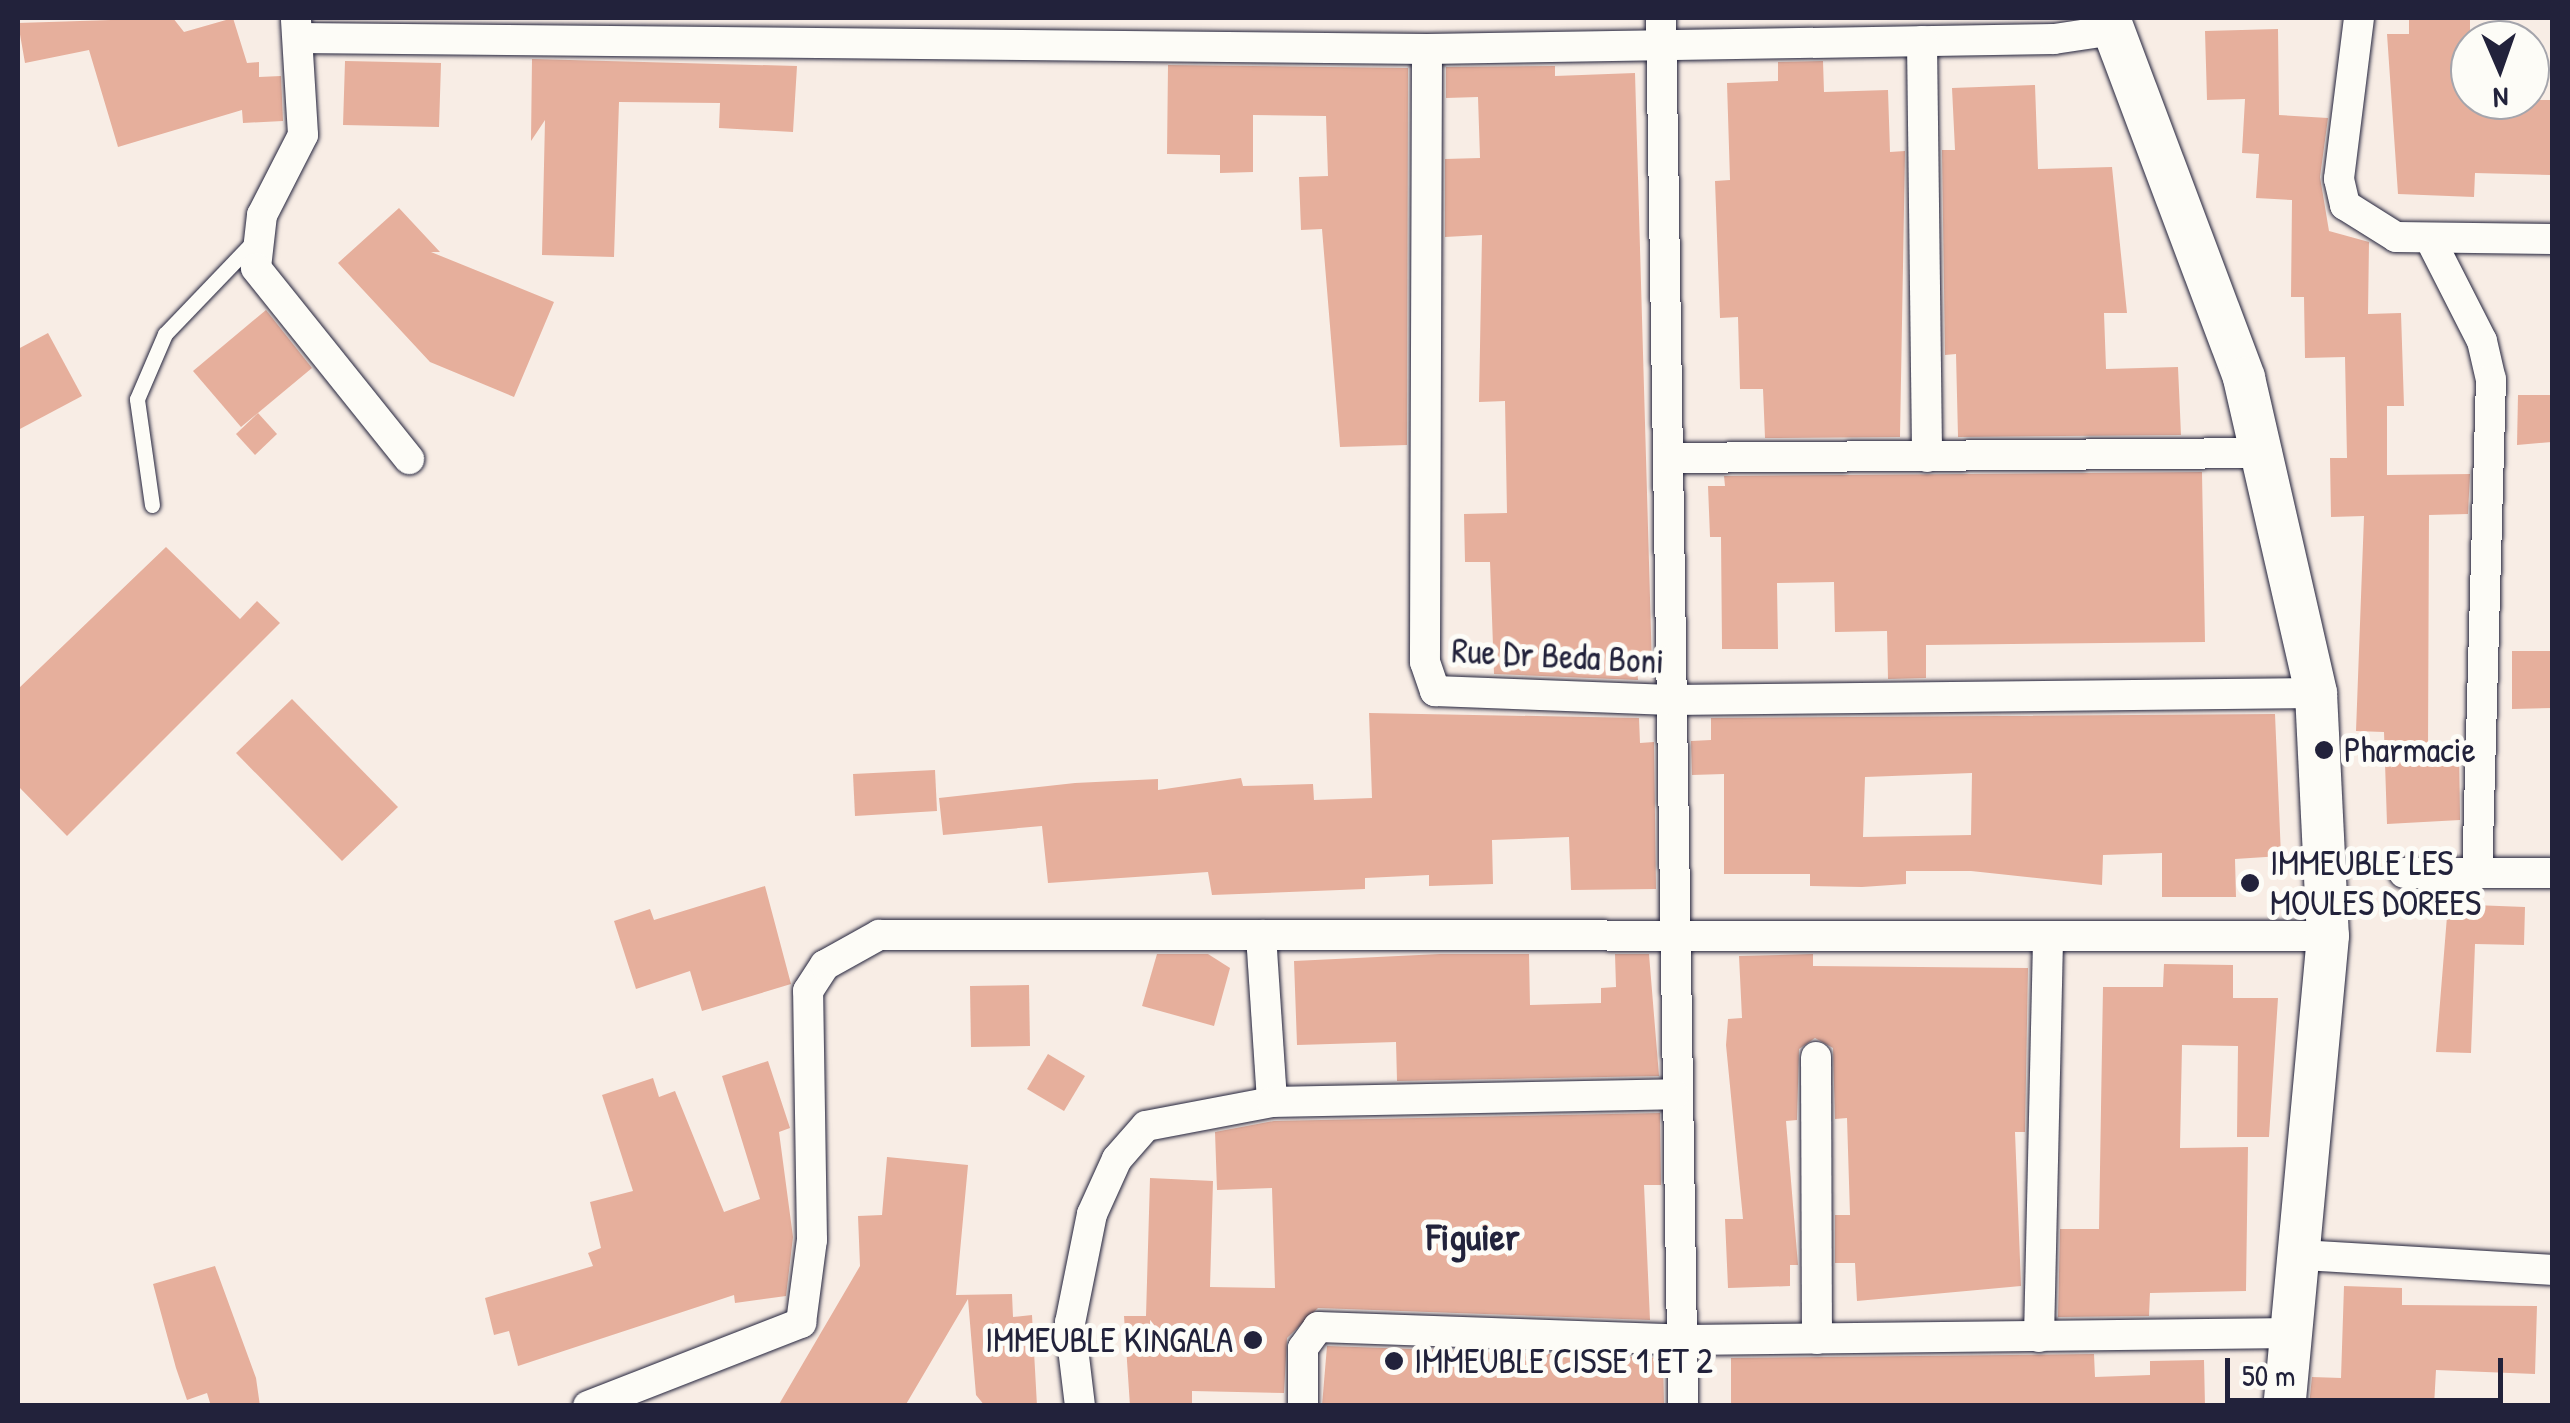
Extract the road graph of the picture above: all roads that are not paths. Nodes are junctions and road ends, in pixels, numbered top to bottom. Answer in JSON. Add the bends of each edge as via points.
{"nodes":[{"id":1,"x":2359,"y":18,"type":"edge"},
{"id":2,"x":2111,"y":24,"type":"edge"},
{"id":3,"x":297,"y":28,"type":"edge"},
{"id":4,"x":1198,"y":32,"type":"edge"},
{"id":5,"x":1661,"y":33,"type":"edge"},
{"id":6,"x":1922,"y":40,"type":"junction"},
{"id":7,"x":1427,"y":49,"type":"junction"},
{"id":8,"x":2552,"y":238,"type":"edge"},
{"id":9,"x":2430,"y":239,"type":"junction"},
{"id":10,"x":255,"y":240,"type":"junction"},
{"id":11,"x":2267,"y":453,"type":"junction"},
{"id":12,"x":1927,"y":457,"type":"junction"},
{"id":13,"x":1668,"y":458,"type":"junction"},
{"id":14,"x":409,"y":459,"type":"dead end"},
{"id":15,"x":152,"y":505,"type":"dead end"},
{"id":16,"x":2316,"y":693,"type":"junction"},
{"id":17,"x":1671,"y":700,"type":"junction"},
{"id":18,"x":2552,"y":872,"type":"edge"},
{"id":19,"x":2404,"y":873,"type":"dead end"},
{"id":20,"x":2477,"y":873,"type":"junction"},
{"id":21,"x":1675,"y":934,"type":"junction"},
{"id":22,"x":1261,"y":935,"type":"junction"},
{"id":23,"x":2048,"y":936,"type":"junction"},
{"id":24,"x":2328,"y":936,"type":"junction"},
{"id":25,"x":1816,"y":1057,"type":"dead end"},
{"id":26,"x":1674,"y":1094,"type":"junction"},
{"id":27,"x":1272,"y":1102,"type":"junction"},
{"id":28,"x":2302,"y":1255,"type":"junction"},
{"id":29,"x":2552,"y":1270,"type":"edge"},
{"id":30,"x":2294,"y":1333,"type":"junction"},
{"id":31,"x":2039,"y":1337,"type":"junction"},
{"id":32,"x":1818,"y":1339,"type":"junction"},
{"id":33,"x":1686,"y":1340,"type":"junction"},
{"id":34,"x":588,"y":1406,"type":"edge"},
{"id":35,"x":1080,"y":1406,"type":"edge"},
{"id":36,"x":1302,"y":1406,"type":"edge"},
{"id":37,"x":1683,"y":1406,"type":"edge"},
{"id":38,"x":2284,"y":1406,"type":"edge"}],
"edges":[{"from":1,"to":9,"type":"street","via":[[2339,178],[2345,205],[2396,237]]},
{"from":2,"to":6,"type":"street"},
{"from":2,"to":11,"type":"street"},
{"from":3,"to":4,"type":"street"},
{"from":3,"to":10,"type":"street","via":[[303,135]]},
{"from":4,"to":7,"type":"street"},
{"from":5,"to":6,"type":"street"},
{"from":5,"to":7,"type":"street"},
{"from":5,"to":13,"type":"street"},
{"from":6,"to":12,"type":"street"},
{"from":7,"to":17,"type":"street","name":"Rue Dr Beda Boni","via":[[1425,662],[1435,691]]},
{"from":8,"to":9,"type":"street"},
{"from":9,"to":20,"type":"street","via":[[2482,341],[2491,379]]},
{"from":10,"to":14,"type":"street","via":[[256,268]]},
{"from":10,"to":15,"type":"lane","via":[[165,334],[137,399]]},
{"from":11,"to":12,"type":"street"},
{"from":11,"to":16,"type":"street"},
{"from":12,"to":13,"type":"street"},
{"from":13,"to":17,"type":"street"},
{"from":16,"to":17,"type":"street","name":"Rue Dr Beda Boni"},
{"from":16,"to":24,"type":"street"},
{"from":17,"to":21,"type":"street"},
{"from":18,"to":20,"type":"street"},
{"from":19,"to":20,"type":"street"},
{"from":21,"to":22,"type":"street"},
{"from":21,"to":23,"type":"street"},
{"from":21,"to":26,"type":"street"},
{"from":22,"to":27,"type":"street"},
{"from":22,"to":34,"type":"street","via":[[879,935],[840,955],[808,990],[803,1024],[812,1240],[802,1323]]},
{"from":23,"to":24,"type":"street"},
{"from":23,"to":31,"type":"street"},
{"from":24,"to":28,"type":"street"},
{"from":25,"to":32,"type":"street"},
{"from":26,"to":27,"type":"street"},
{"from":26,"to":33,"type":"street"},
{"from":27,"to":35,"type":"street","via":[[1146,1126],[1117,1159],[1092,1214],[1070,1323]]},
{"from":28,"to":29,"type":"street"},
{"from":28,"to":30,"type":"street"},
{"from":30,"to":31,"type":"street"},
{"from":30,"to":38,"type":"street"},
{"from":31,"to":32,"type":"street"},
{"from":32,"to":33,"type":"street"},
{"from":33,"to":36,"type":"street","via":[[1318,1327],[1302,1348]]},
{"from":33,"to":37,"type":"street"}]}
